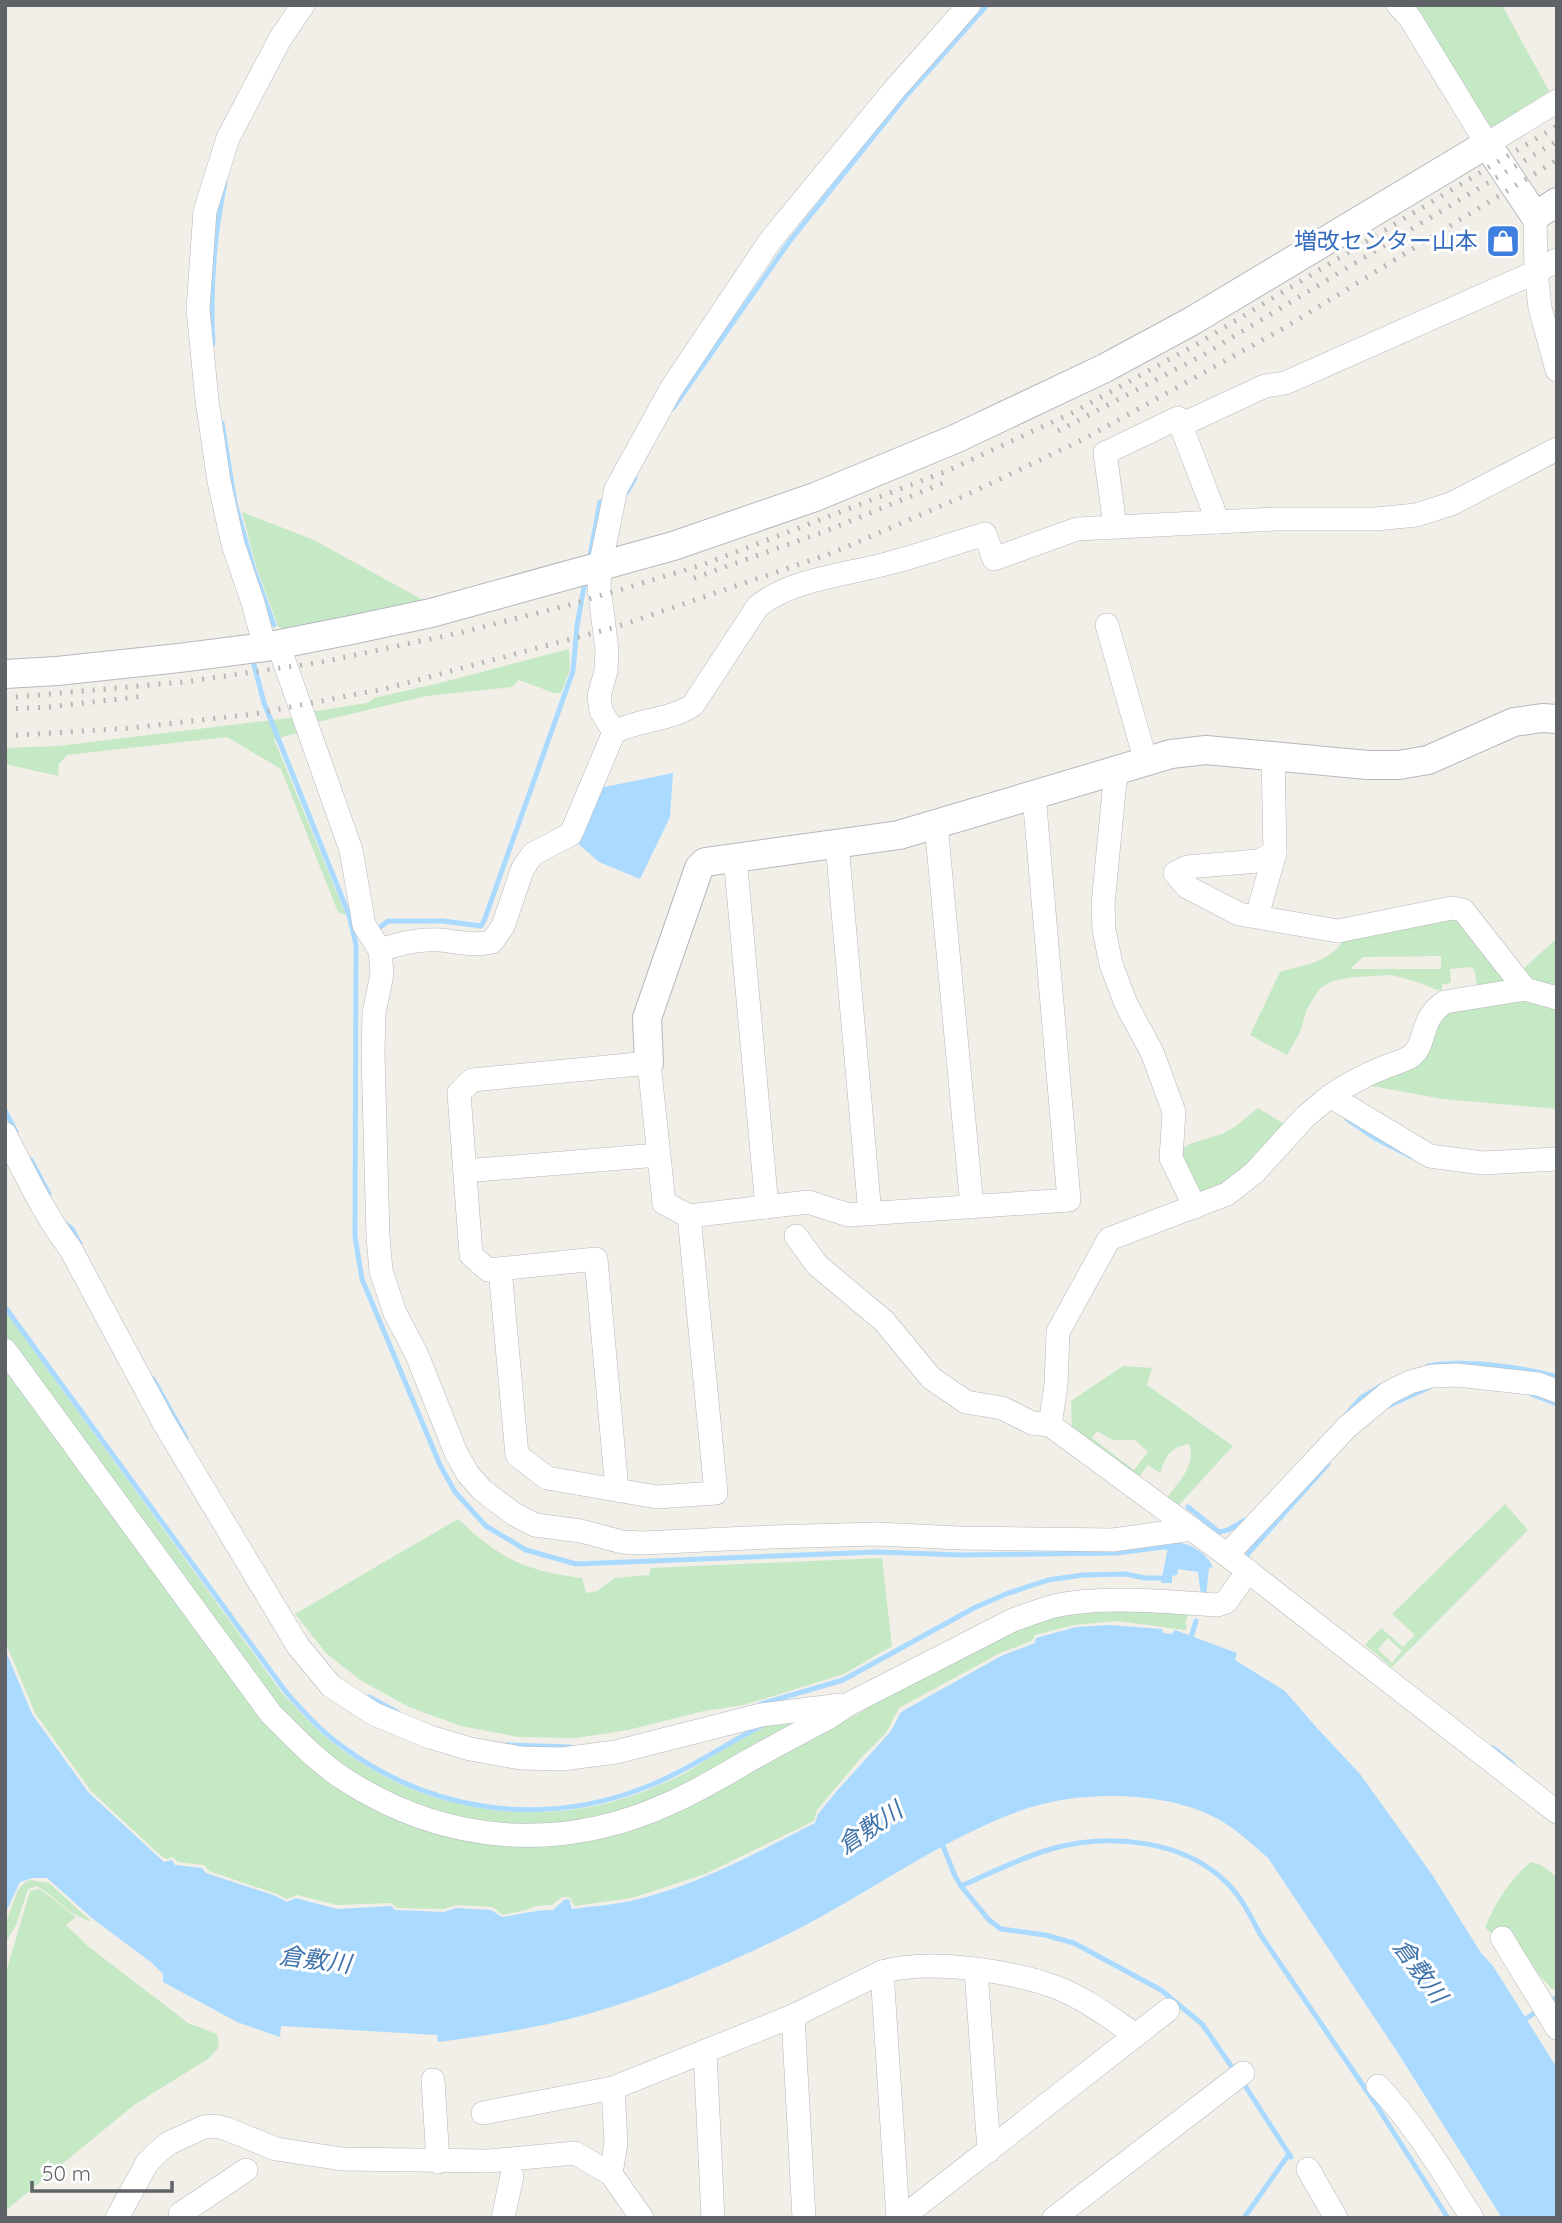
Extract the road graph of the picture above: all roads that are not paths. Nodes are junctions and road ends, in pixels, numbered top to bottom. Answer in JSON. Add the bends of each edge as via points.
{"nodes":[{"id":1,"x":303,"y":5,"type":"edge"},
{"id":2,"x":969,"y":5,"type":"edge"},
{"id":3,"x":1398,"y":5,"type":"edge"},
{"id":4,"x":1557,"y":101,"type":"edge"},
{"id":5,"x":1487,"y":144,"type":"junction"},
{"id":6,"x":1546,"y":209,"type":"edge"},
{"id":7,"x":1557,"y":260,"type":"edge"},
{"id":8,"x":1536,"y":272,"type":"junction"},
{"id":9,"x":1557,"y":370,"type":"edge"},
{"id":10,"x":1181,"y":425,"type":"junction"},
{"id":11,"x":1557,"y":449,"type":"edge"},
{"id":12,"x":1218,"y":522,"type":"junction"},
{"id":13,"x":1115,"y":526,"type":"junction"},
{"id":14,"x":591,"y":569,"type":"junction"},
{"id":15,"x":1107,"y":625,"type":"dead end"},
{"id":16,"x":271,"y":645,"type":"junction"},
{"id":17,"x":5,"y":674,"type":"edge"},
{"id":18,"x":1557,"y":719,"type":"edge"},
{"id":19,"x":614,"y":732,"type":"junction"},
{"id":20,"x":1273,"y":756,"type":"junction"},
{"id":21,"x":1146,"y":762,"type":"junction"},
{"id":22,"x":1116,"y":771,"type":"junction"},
{"id":23,"x":1034,"y":795,"type":"junction"},
{"id":24,"x":936,"y":824,"type":"junction"},
{"id":25,"x":837,"y":844,"type":"junction"},
{"id":26,"x":1275,"y":853,"type":"junction"},
{"id":27,"x":735,"y":857,"type":"junction"},
{"id":28,"x":1257,"y":916,"type":"junction"},
{"id":29,"x":374,"y":940,"type":"junction"},
{"id":30,"x":1525,"y":989,"type":"junction"},
{"id":31,"x":1557,"y":998,"type":"edge"},
{"id":32,"x":649,"y":1063,"type":"junction"},
{"id":33,"x":1330,"y":1096,"type":"junction"},
{"id":34,"x":5,"y":1134,"type":"edge"},
{"id":35,"x":659,"y":1154,"type":"junction"},
{"id":36,"x":1557,"y":1158,"type":"edge"},
{"id":37,"x":465,"y":1171,"type":"junction"},
{"id":38,"x":767,"y":1207,"type":"junction"},
{"id":39,"x":972,"y":1207,"type":"junction"},
{"id":40,"x":1195,"y":1208,"type":"junction"},
{"id":41,"x":870,"y":1214,"type":"junction"},
{"id":42,"x":689,"y":1216,"type":"junction"},
{"id":43,"x":796,"y":1236,"type":"dead end"},
{"id":44,"x":500,"y":1269,"type":"junction"},
{"id":45,"x":5,"y":1350,"type":"edge"},
{"id":46,"x":1557,"y":1391,"type":"edge"},
{"id":47,"x":1050,"y":1426,"type":"junction"},
{"id":48,"x":617,"y":1490,"type":"junction"},
{"id":49,"x":1192,"y":1528,"type":"junction"},
{"id":50,"x":1227,"y":1555,"type":"junction"},
{"id":51,"x":1248,"y":1571,"type":"junction"},
{"id":52,"x":849,"y":1704,"type":"junction"},
{"id":53,"x":1557,"y":1812,"type":"edge"},
{"id":54,"x":1502,"y":1938,"type":"dead end"},
{"id":55,"x":976,"y":1970,"type":"junction"},
{"id":56,"x":882,"y":1972,"type":"junction"},
{"id":57,"x":1168,"y":2010,"type":"dead end"},
{"id":58,"x":793,"y":2016,"type":"junction"},
{"id":59,"x":1557,"y":2028,"type":"edge"},
{"id":60,"x":1136,"y":2035,"type":"junction"},
{"id":61,"x":705,"y":2051,"type":"junction"},
{"id":62,"x":1239,"y":2075,"type":"dead end"},
{"id":63,"x":433,"y":2080,"type":"dead end"},
{"id":64,"x":1378,"y":2086,"type":"dead end"},
{"id":65,"x":613,"y":2088,"type":"junction"},
{"id":66,"x":483,"y":2113,"type":"dead end"},
{"id":67,"x":989,"y":2151,"type":"junction"},
{"id":68,"x":438,"y":2162,"type":"junction"},
{"id":69,"x":1308,"y":2169,"type":"dead end"},
{"id":70,"x":246,"y":2170,"type":"dead end"},
{"id":71,"x":611,"y":2175,"type":"junction"},
{"id":72,"x":512,"y":2176,"type":"dead end"},
{"id":73,"x":898,"y":2214,"type":"edge"},
{"id":74,"x":117,"y":2218,"type":"edge"},
{"id":75,"x":183,"y":2218,"type":"edge"},
{"id":76,"x":503,"y":2218,"type":"edge"},
{"id":77,"x":642,"y":2218,"type":"edge"},
{"id":78,"x":713,"y":2218,"type":"edge"},
{"id":79,"x":804,"y":2218,"type":"edge"},
{"id":80,"x":1054,"y":2218,"type":"edge"},
{"id":81,"x":1336,"y":2218,"type":"edge"},
{"id":82,"x":1472,"y":2218,"type":"edge"}],
"edges":[{"from":1,"to":16,"type":"street","via":[[228,138],[205,211],[198,309],[219,481],[233,544]]},
{"from":2,"to":14,"type":"street","via":[[770,240],[670,389],[614,497]]},
{"from":3,"to":5,"type":"street"},
{"from":4,"to":5,"type":"street"},
{"from":5,"to":6,"type":"street"},
{"from":5,"to":14,"type":"street","via":[[1105,368],[955,439],[815,497]]},
{"from":6,"to":8,"type":"street"},
{"from":7,"to":8,"type":"street"},
{"from":8,"to":9,"type":"street","via":[[1540,308]]},
{"from":8,"to":10,"type":"street"},
{"from":10,"to":12,"type":"street"},
{"from":10,"to":13,"type":"street","via":[[1178,418],[1105,453]]},
{"from":11,"to":12,"type":"street","via":[[1451,504],[1416,515]]},
{"from":12,"to":13,"type":"street"},
{"from":13,"to":19,"type":"street","via":[[1077,529],[994,559],[985,534],[772,595],[758,606],[693,705]]},
{"from":14,"to":16,"type":"street","via":[[430,612]]},
{"from":14,"to":19,"type":"street","via":[[599,587],[607,650],[601,711]]},
{"from":15,"to":21,"type":"street"},
{"from":16,"to":17,"type":"street"},
{"from":16,"to":29,"type":"street","via":[[351,849],[363,919]]},
{"from":18,"to":20,"type":"street","via":[[1514,722],[1428,760],[1399,765]]},
{"from":19,"to":29,"type":"street","via":[[571,834],[533,854],[492,942],[477,946],[442,940]]},
{"from":20,"to":21,"type":"street","via":[[1206,750]]},
{"from":20,"to":26,"type":"street"},
{"from":21,"to":22,"type":"street"},
{"from":22,"to":23,"type":"street"},
{"from":22,"to":40,"type":"street","via":[[1104,930],[1126,1004],[1152,1052],[1174,1112],[1171,1158]]},
{"from":23,"to":24,"type":"street"},
{"from":23,"to":39,"type":"street","via":[[1069,1200]]},
{"from":24,"to":25,"type":"street"},
{"from":24,"to":39,"type":"street"},
{"from":25,"to":27,"type":"street"},
{"from":25,"to":41,"type":"street"},
{"from":26,"to":28,"type":"street"},
{"from":26,"to":28,"type":"street","via":[[1258,862],[1187,867],[1175,873],[1187,887],[1239,914]]},
{"from":27,"to":32,"type":"street","via":[[705,862],[699,868],[647,1018]]},
{"from":27,"to":38,"type":"street"},
{"from":28,"to":30,"type":"street","via":[[1338,931],[1452,908],[1463,910]]},
{"from":29,"to":49,"type":"street","via":[[382,974],[374,1013],[373,1054],[381,1270],[456,1452],[468,1474],[498,1503],[536,1525],[643,1543],[877,1534],[1113,1540]]},
{"from":30,"to":31,"type":"street"},
{"from":30,"to":33,"type":"street","via":[[1445,1002],[1427,1020],[1413,1056],[1350,1082]]},
{"from":32,"to":35,"type":"street"},
{"from":32,"to":37,"type":"street","via":[[472,1080],[459,1093]]},
{"from":33,"to":36,"type":"street","via":[[1430,1156],[1482,1163]]},
{"from":33,"to":40,"type":"street","via":[[1254,1173],[1227,1194]]},
{"from":34,"to":52,"type":"street","via":[[164,1423],[298,1646],[331,1686],[374,1714],[429,1737],[521,1758],[562,1759],[616,1752],[765,1714]]},
{"from":35,"to":37,"type":"street"},
{"from":35,"to":42,"type":"street","via":[[664,1203]]},
{"from":37,"to":44,"type":"street","via":[[471,1255],[488,1270]]},
{"from":38,"to":41,"type":"street","via":[[807,1202],[849,1215]]},
{"from":38,"to":42,"type":"street"},
{"from":39,"to":41,"type":"street"},
{"from":40,"to":47,"type":"street","via":[[1109,1239],[1058,1332]]},
{"from":42,"to":48,"type":"street","via":[[716,1493],[657,1497]]},
{"from":43,"to":47,"type":"street","via":[[817,1265],[884,1321],[931,1378],[966,1402],[1002,1408],[1032,1423]]},
{"from":44,"to":48,"type":"street","via":[[517,1455],[547,1478]]},
{"from":44,"to":48,"type":"street","via":[[596,1259]]},
{"from":45,"to":52,"type":"street","via":[[271,1714],[345,1780],[395,1808],[452,1828],[501,1836],[542,1835],[622,1822],[669,1804]]},
{"from":46,"to":50,"type":"street","via":[[1538,1384],[1457,1375],[1410,1382],[1388,1393],[1347,1427]]},
{"from":47,"to":49,"type":"street"},
{"from":49,"to":50,"type":"street"},
{"from":50,"to":51,"type":"street"},
{"from":51,"to":52,"type":"street","via":[[1226,1602],[1217,1605],[1124,1601],[1036,1611]]},
{"from":51,"to":53,"type":"street"},
{"from":54,"to":59,"type":"street"},
{"from":55,"to":56,"type":"street","via":[[914,1965]]},
{"from":55,"to":60,"type":"street","via":[[1060,1989]]},
{"from":55,"to":67,"type":"street"},
{"from":56,"to":58,"type":"street"},
{"from":56,"to":73,"type":"street"},
{"from":57,"to":60,"type":"street"},
{"from":58,"to":61,"type":"street"},
{"from":58,"to":79,"type":"street"},
{"from":60,"to":67,"type":"street"},
{"from":61,"to":65,"type":"street"},
{"from":61,"to":78,"type":"street"},
{"from":62,"to":80,"type":"street"},
{"from":63,"to":68,"type":"street"},
{"from":64,"to":82,"type":"street","via":[[1425,2145]]},
{"from":65,"to":66,"type":"street"},
{"from":65,"to":71,"type":"street","via":[[617,2143]]},
{"from":67,"to":73,"type":"street","via":[[913,2209]]},
{"from":68,"to":71,"type":"street","via":[[575,2153]]},
{"from":68,"to":74,"type":"street","via":[[342,2159],[276,2149],[227,2129],[204,2127],[169,2143],[147,2163]]},
{"from":69,"to":81,"type":"street"},
{"from":70,"to":75,"type":"street","via":[[180,2214]]},
{"from":71,"to":77,"type":"street"},
{"from":72,"to":76,"type":"street"}]}
